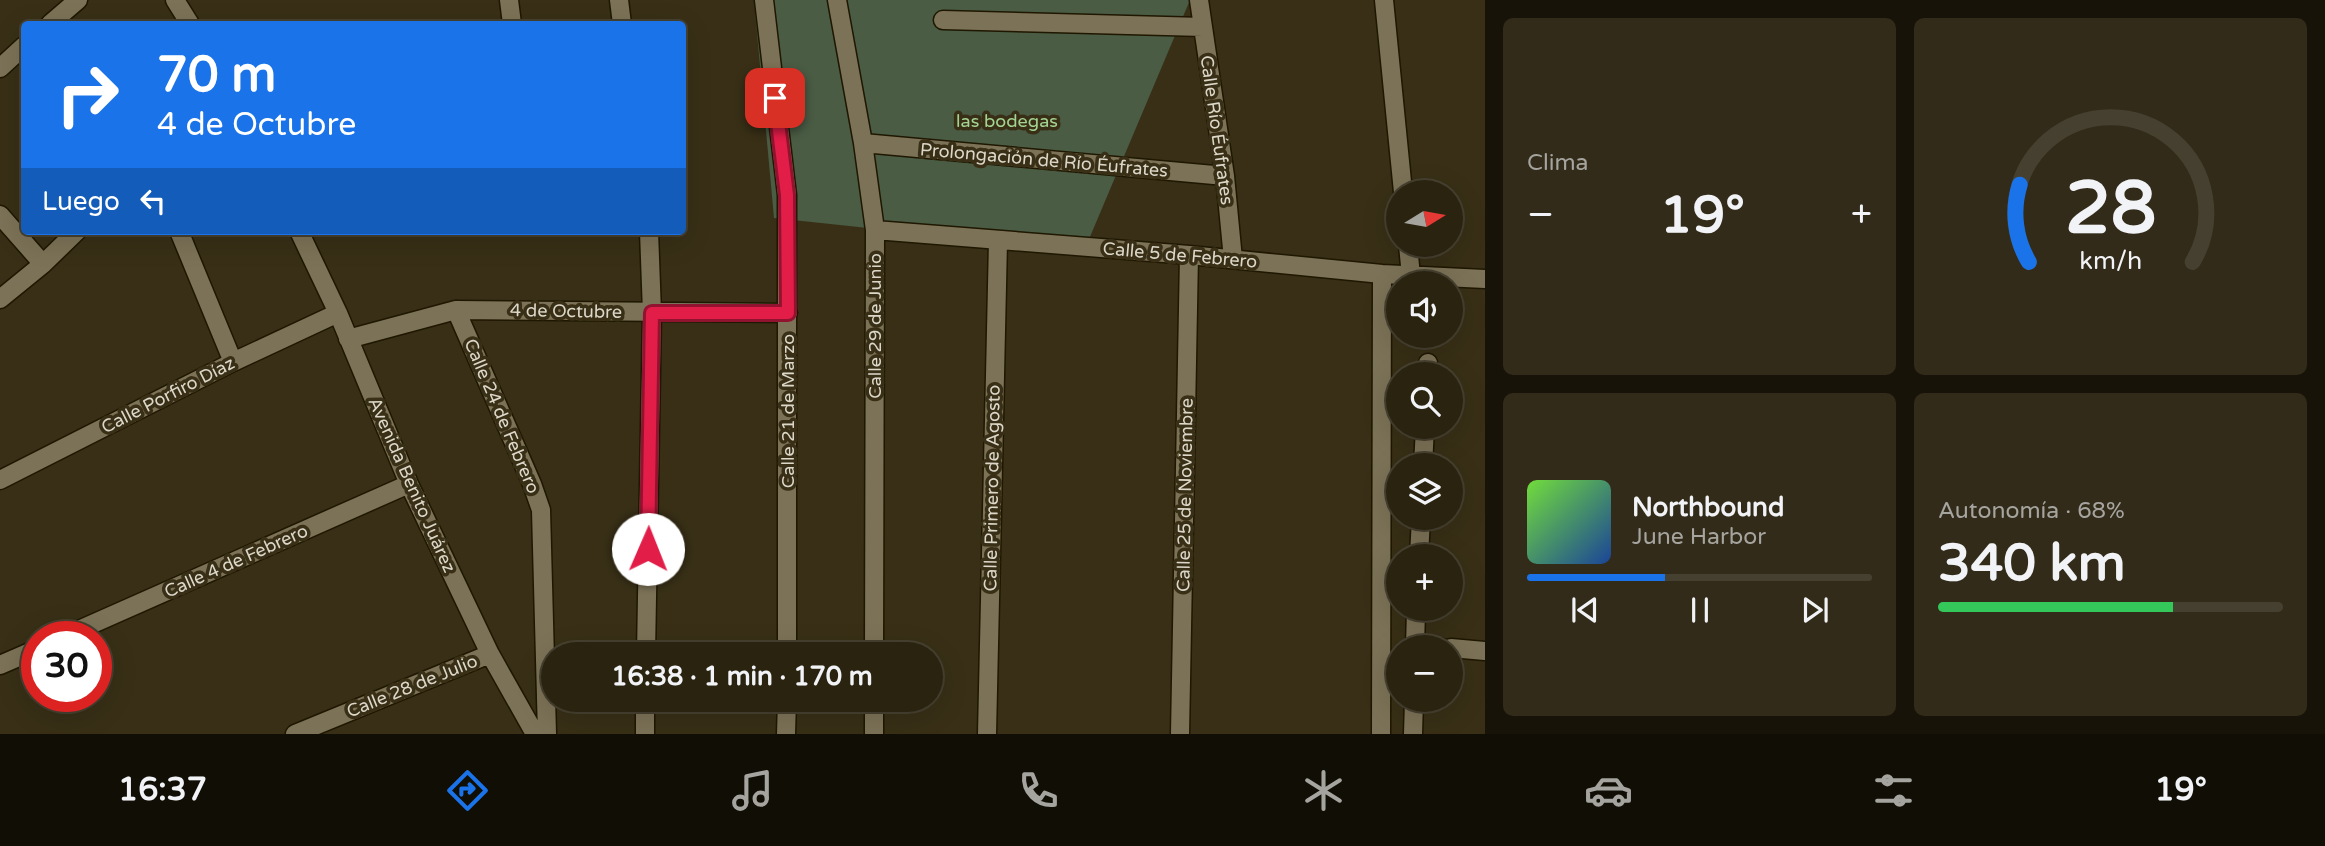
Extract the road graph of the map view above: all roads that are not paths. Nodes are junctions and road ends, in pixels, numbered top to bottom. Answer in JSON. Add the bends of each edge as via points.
{"nodes":[{"id":1,"x":78,"y":0,"type":"edge"},
{"id":2,"x":175,"y":0,"type":"edge"},
{"id":3,"x":509,"y":0,"type":"edge"},
{"id":4,"x":619,"y":0,"type":"edge"},
{"id":5,"x":764,"y":0,"type":"edge"},
{"id":6,"x":837,"y":0,"type":"edge"},
{"id":7,"x":1199,"y":0,"type":"edge"},
{"id":8,"x":1384,"y":0,"type":"edge"},
{"id":9,"x":943,"y":20,"type":"dead end"},
{"id":10,"x":54,"y":21,"type":"edge"},
{"id":11,"x":188,"y":21,"type":"edge"},
{"id":12,"x":512,"y":21,"type":"edge"},
{"id":13,"x":622,"y":21,"type":"edge"},
{"id":14,"x":1203,"y":27,"type":"junction"},
{"id":15,"x":21,"y":49,"type":"edge"},
{"id":16,"x":0,"y":68,"type":"edge"},
{"id":17,"x":863,"y":144,"type":"junction"},
{"id":18,"x":1225,"y":176,"type":"junction"},
{"id":19,"x":1402,"y":180,"type":"edge"},
{"id":20,"x":0,"y":215,"type":"edge"},
{"id":21,"x":875,"y":230,"type":"junction"},
{"id":22,"x":73,"y":235,"type":"edge"},
{"id":23,"x":181,"y":235,"type":"edge"},
{"id":24,"x":301,"y":235,"type":"edge"},
{"id":25,"x":649,"y":235,"type":"edge"},
{"id":26,"x":998,"y":241,"type":"junction"},
{"id":27,"x":1189,"y":255,"type":"junction"},
{"id":28,"x":1233,"y":259,"type":"junction"},
{"id":29,"x":43,"y":264,"type":"junction"},
{"id":30,"x":1382,"y":274,"type":"junction"},
{"id":31,"x":1386,"y":274,"type":"edge"},
{"id":32,"x":1463,"y":278,"type":"edge"},
{"id":33,"x":1485,"y":279,"type":"edge"},
{"id":34,"x":0,"y":299,"type":"edge"},
{"id":35,"x":456,"y":310,"type":"junction"},
{"id":36,"x":338,"y":313,"type":"junction"},
{"id":37,"x":652,"y":313,"type":"junction"},
{"id":38,"x":788,"y":313,"type":"junction"},
{"id":39,"x":348,"y":339,"type":"junction"},
{"id":40,"x":233,"y":362,"type":"junction"},
{"id":41,"x":0,"y":480,"type":"edge"},
{"id":42,"x":409,"y":484,"type":"junction"},
{"id":43,"x":99,"y":621,"type":"edge"},
{"id":44,"x":646,"y":642,"type":"edge"},
{"id":45,"x":787,"y":642,"type":"edge"},
{"id":46,"x":874,"y":642,"type":"edge"},
{"id":47,"x":1463,"y":649,"type":"edge"},
{"id":48,"x":1485,"y":651,"type":"edge"},
{"id":49,"x":490,"y":654,"type":"junction"},
{"id":50,"x":21,"y":656,"type":"edge"},
{"id":51,"x":0,"y":665,"type":"edge"},
{"id":52,"x":645,"y":712,"type":"edge"},
{"id":53,"x":787,"y":712,"type":"edge"},
{"id":54,"x":874,"y":712,"type":"edge"},
{"id":55,"x":1414,"y":712,"type":"edge"},
{"id":56,"x":295,"y":734,"type":"edge"},
{"id":57,"x":535,"y":734,"type":"edge"},
{"id":58,"x":547,"y":734,"type":"edge"},
{"id":59,"x":645,"y":734,"type":"edge"},
{"id":60,"x":786,"y":734,"type":"edge"},
{"id":61,"x":874,"y":734,"type":"edge"},
{"id":62,"x":986,"y":734,"type":"edge"},
{"id":63,"x":1180,"y":734,"type":"edge"},
{"id":64,"x":1381,"y":734,"type":"edge"},
{"id":65,"x":1413,"y":734,"type":"edge"}],
"edges":[{"from":1,"to":10,"type":"street"},
{"from":2,"to":11,"type":"street"},
{"from":3,"to":12,"type":"street"},
{"from":4,"to":13,"type":"street"},
{"from":5,"to":38,"type":"street","name":"Calle 21 de Marzo","via":[[787,195]]},
{"from":6,"to":17,"type":"street","name":"Calle 29 de Junio"},
{"from":7,"to":14,"type":"street","name":"Calle Río Éufrates"},
{"from":8,"to":19,"type":"street"},
{"from":9,"to":14,"type":"street"},
{"from":14,"to":18,"type":"street","name":"Calle Río Éufrates"},
{"from":15,"to":16,"type":"street"},
{"from":17,"to":18,"type":"street","name":"Prolongación de Río Éufrates"},
{"from":17,"to":21,"type":"street","name":"Calle 29 de Junio"},
{"from":18,"to":28,"type":"street","name":"Calle Río Éufrates"},
{"from":20,"to":29,"type":"street"},
{"from":21,"to":26,"type":"street","name":"Calle 5 de Febrero"},
{"from":21,"to":46,"type":"street","name":"Calle 29 de Junio"},
{"from":22,"to":29,"type":"street"},
{"from":23,"to":40,"type":"street"},
{"from":24,"to":36,"type":"street","name":"Avenida Benito Juárez"},
{"from":25,"to":37,"type":"street"},
{"from":26,"to":27,"type":"street","name":"Calle 5 de Febrero"},
{"from":26,"to":62,"type":"street","name":"Calle Primero de Agosto"},
{"from":27,"to":28,"type":"street","name":"Calle 5 de Febrero"},
{"from":27,"to":63,"type":"street","name":"Calle 25 de Noviembre"},
{"from":28,"to":30,"type":"street","name":"Calle 5 de Febrero"},
{"from":29,"to":34,"type":"street"},
{"from":30,"to":31,"type":"street","name":"Calle 5 de Febrero"},
{"from":30,"to":64,"type":"street"},
{"from":32,"to":33,"type":"street","name":"Calle 5 de Febrero"},
{"from":35,"to":37,"type":"street","name":"4 de Octubre"},
{"from":35,"to":39,"type":"street","name":"4 de Octubre"},
{"from":35,"to":58,"type":"street","name":"Calle 24 de Febrero","via":[[541,510]]},
{"from":36,"to":39,"type":"street","name":"Avenida Benito Juárez"},
{"from":36,"to":40,"type":"street","name":"Calle Porfiro Díaz"},
{"from":37,"to":38,"type":"street","name":"4 de Octubre"},
{"from":37,"to":44,"type":"street"},
{"from":38,"to":45,"type":"street","name":"Calle 21 de Marzo"},
{"from":39,"to":42,"type":"street","name":"Avenida Benito Juárez"},
{"from":40,"to":41,"type":"street","name":"Calle Porfiro Díaz"},
{"from":42,"to":43,"type":"street","name":"Calle 4 de Febrero"},
{"from":42,"to":49,"type":"street","name":"Avenida Benito Juárez"},
{"from":47,"to":48,"type":"street"},
{"from":49,"to":56,"type":"street","name":"Calle 28 de Julio"},
{"from":49,"to":57,"type":"street","name":"Avenida Benito Juárez"},
{"from":50,"to":51,"type":"street"},
{"from":52,"to":59,"type":"street"},
{"from":53,"to":60,"type":"street"},
{"from":54,"to":61,"type":"street"},
{"from":55,"to":65,"type":"street"}]}
